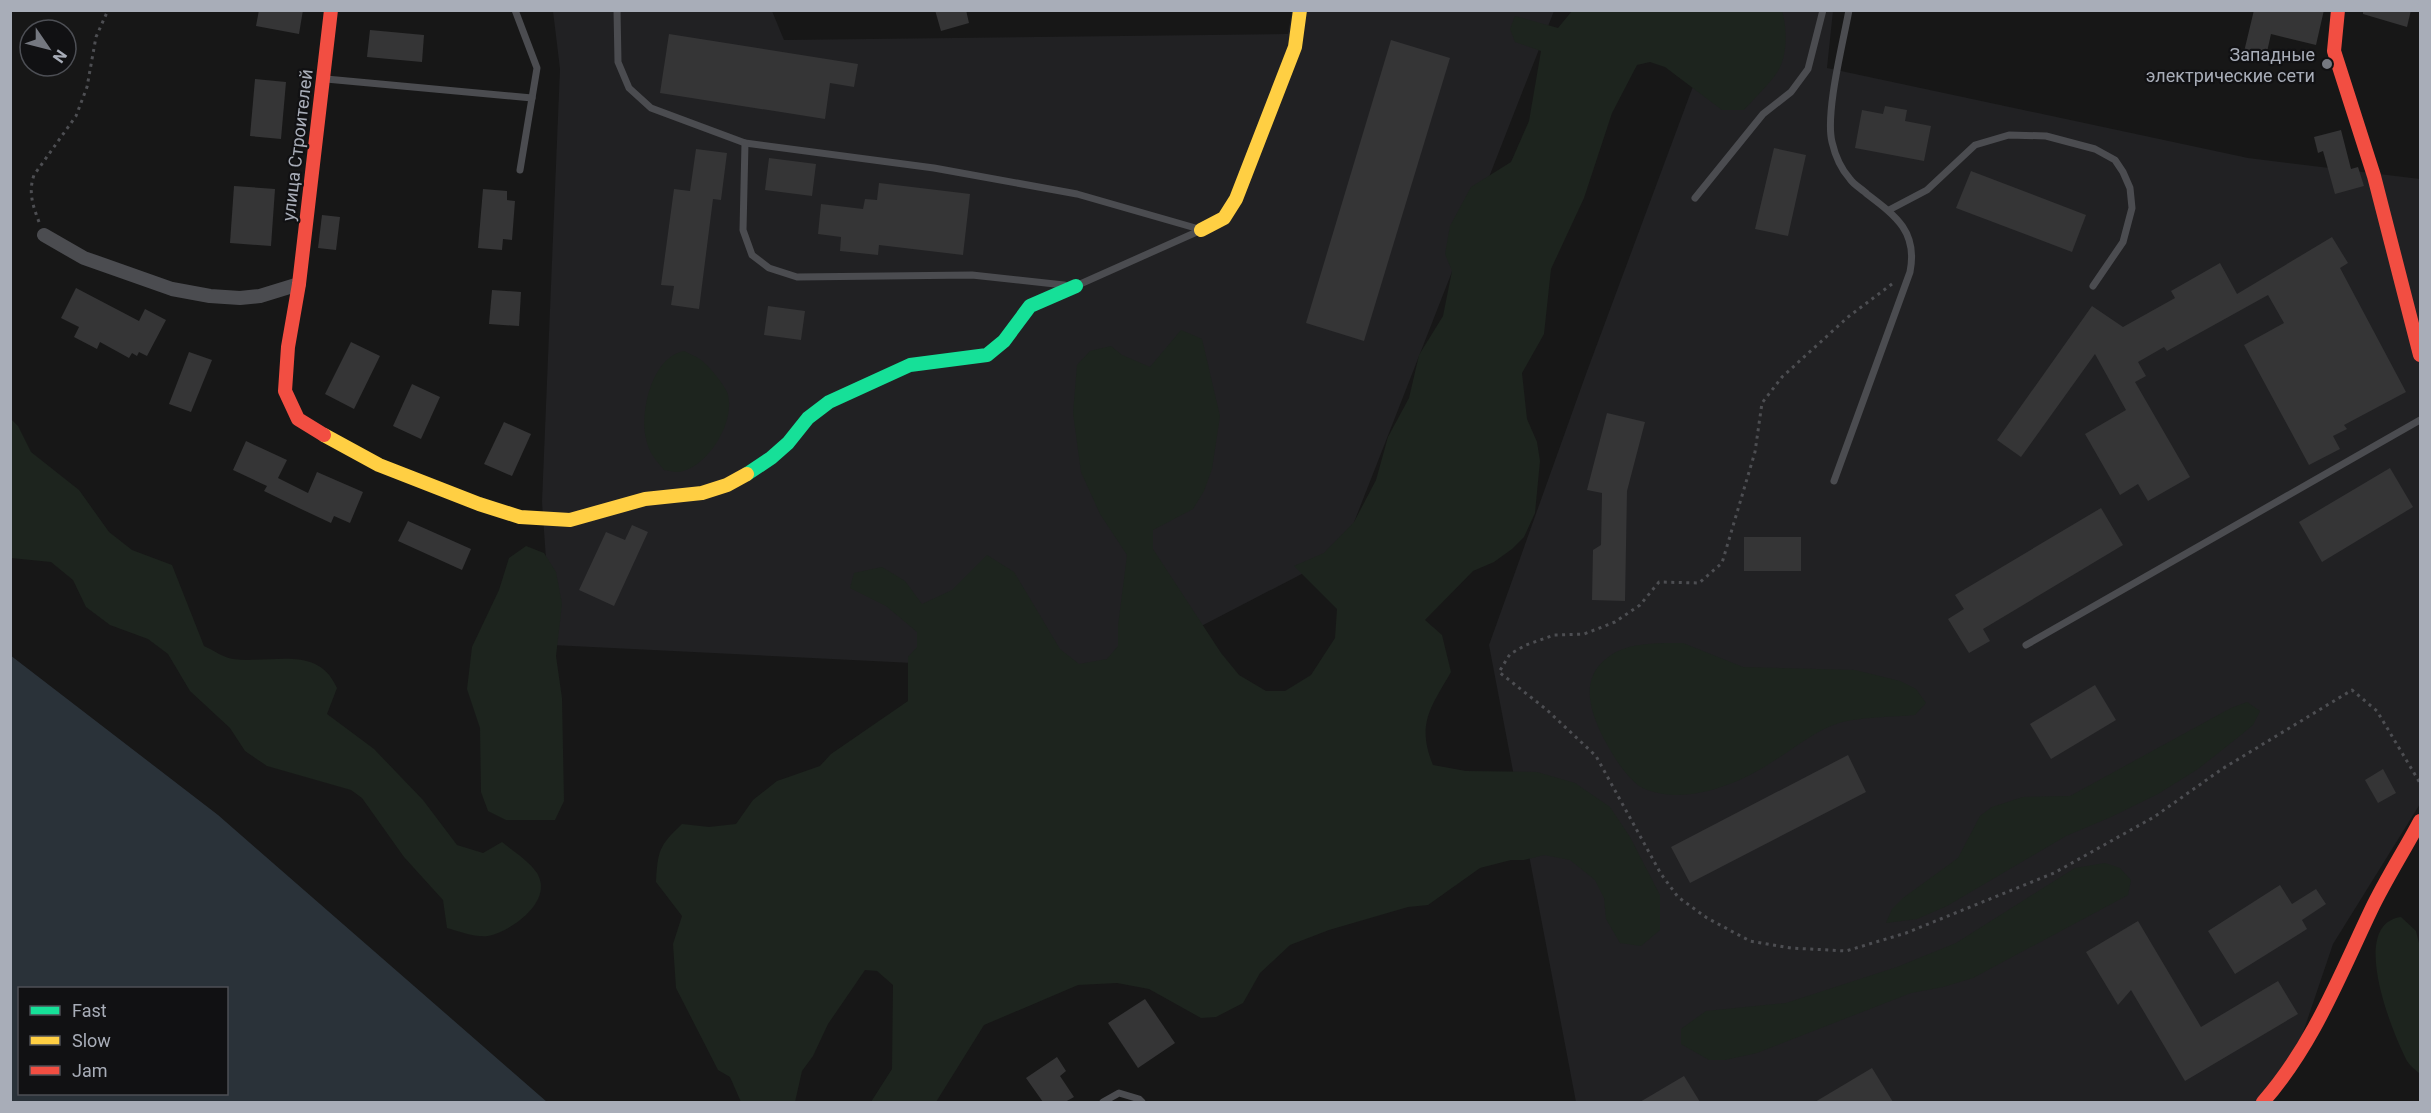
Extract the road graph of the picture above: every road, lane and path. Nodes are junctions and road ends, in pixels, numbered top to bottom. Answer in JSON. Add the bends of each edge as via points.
{"nodes":[{"id":1,"x":108,"y":10,"type":"edge"},
{"id":2,"x":331,"y":10,"type":"edge"},
{"id":3,"x":515,"y":10,"type":"edge"},
{"id":4,"x":617,"y":10,"type":"edge"},
{"id":5,"x":1300,"y":10,"type":"edge"},
{"id":6,"x":1823,"y":10,"type":"edge"},
{"id":7,"x":1849,"y":10,"type":"edge"},
{"id":8,"x":2338,"y":10,"type":"edge"},
{"id":9,"x":323,"y":78,"type":"junction"},
{"id":10,"x":532,"y":98,"type":"junction"},
{"id":11,"x":745,"y":143,"type":"junction"},
{"id":12,"x":520,"y":170,"type":"dead end"},
{"id":13,"x":1695,"y":198,"type":"dead end"},
{"id":14,"x":1889,"y":210,"type":"junction"},
{"id":15,"x":1201,"y":230,"type":"junction"},
{"id":16,"x":44,"y":235,"type":"joint"},
{"id":17,"x":1910,"y":272,"type":"junction"},
{"id":18,"x":299,"y":284,"type":"junction"},
{"id":19,"x":1076,"y":286,"type":"junction"},
{"id":20,"x":2093,"y":286,"type":"dead end"},
{"id":21,"x":2421,"y":355,"type":"edge"},
{"id":22,"x":2421,"y":420,"type":"edge"},
{"id":23,"x":1834,"y":482,"type":"dead end"},
{"id":24,"x":2026,"y":645,"type":"dead end"},
{"id":25,"x":2421,"y":783,"type":"edge"},
{"id":26,"x":2421,"y":821,"type":"edge"},
{"id":27,"x":1103,"y":1102,"type":"edge"},
{"id":28,"x":1142,"y":1102,"type":"edge"},
{"id":29,"x":2263,"y":1102,"type":"edge"}],
"edges":[{"from":1,"to":16,"type":"path","via":[[96,37],[87,87],[76,116],[31,185]]},
{"from":2,"to":9,"type":"street","name":"улица Строителей"},
{"from":3,"to":10,"type":"lane","via":[[537,68]]},
{"from":4,"to":11,"type":"lane","via":[[618,62],[629,88],[651,108]]},
{"from":5,"to":15,"type":"street","via":[[1295,47],[1236,199],[1224,218]]},
{"from":6,"to":13,"type":"lane","via":[[1808,69],[1791,92],[1763,114]]},
{"from":7,"to":14,"type":"lane","via":[[1829,123],[1832,142],[1851,181]]},
{"from":8,"to":21,"type":"street","via":[[2334,51],[2374,176]]},
{"from":9,"to":10,"type":"lane"},
{"from":9,"to":18,"type":"street","name":"улица Строителей"},
{"from":10,"to":12,"type":"lane"},
{"from":11,"to":15,"type":"lane","via":[[934,168],[1077,194]]},
{"from":11,"to":19,"type":"lane","via":[[743,231],[752,255],[769,268],[797,277],[972,275]]},
{"from":14,"to":17,"type":"lane","via":[[1911,242]]},
{"from":14,"to":20,"type":"lane","via":[[1927,190],[1975,145],[2009,135],[2046,136],[2095,149],[2115,160],[2123,172],[2132,208],[2123,242]]},
{"from":15,"to":19,"type":"lane"},
{"from":16,"to":18,"type":"street","via":[[84,258],[172,289],[240,298]]},
{"from":17,"to":23,"type":"lane"},
{"from":17,"to":25,"type":"path","via":[[1848,318],[1782,377],[1762,403],[1755,452],[1722,563],[1699,583],[1659,582],[1640,605],[1615,622],[1584,634],[1554,635],[1526,645],[1510,654],[1499,672],[1596,756],[1661,874],[1678,897],[1750,941],[1846,951],[1878,943],[2054,873],[2154,817],[2222,769],[2352,690],[2377,711]]},
{"from":18,"to":19,"type":"street","name":"улица Строителей","via":[[285,391],[298,419],[379,465],[479,504],[520,517],[570,520],[645,499],[702,493],[727,485],[771,458],[808,418],[829,402],[910,365],[987,355],[1004,341],[1030,306]]},
{"from":22,"to":24,"type":"lane"},
{"from":26,"to":29,"type":"street","via":[[2374,904],[2321,1016],[2291,1068]]},
{"from":27,"to":28,"type":"lane","via":[[1119,1093]]}]}
